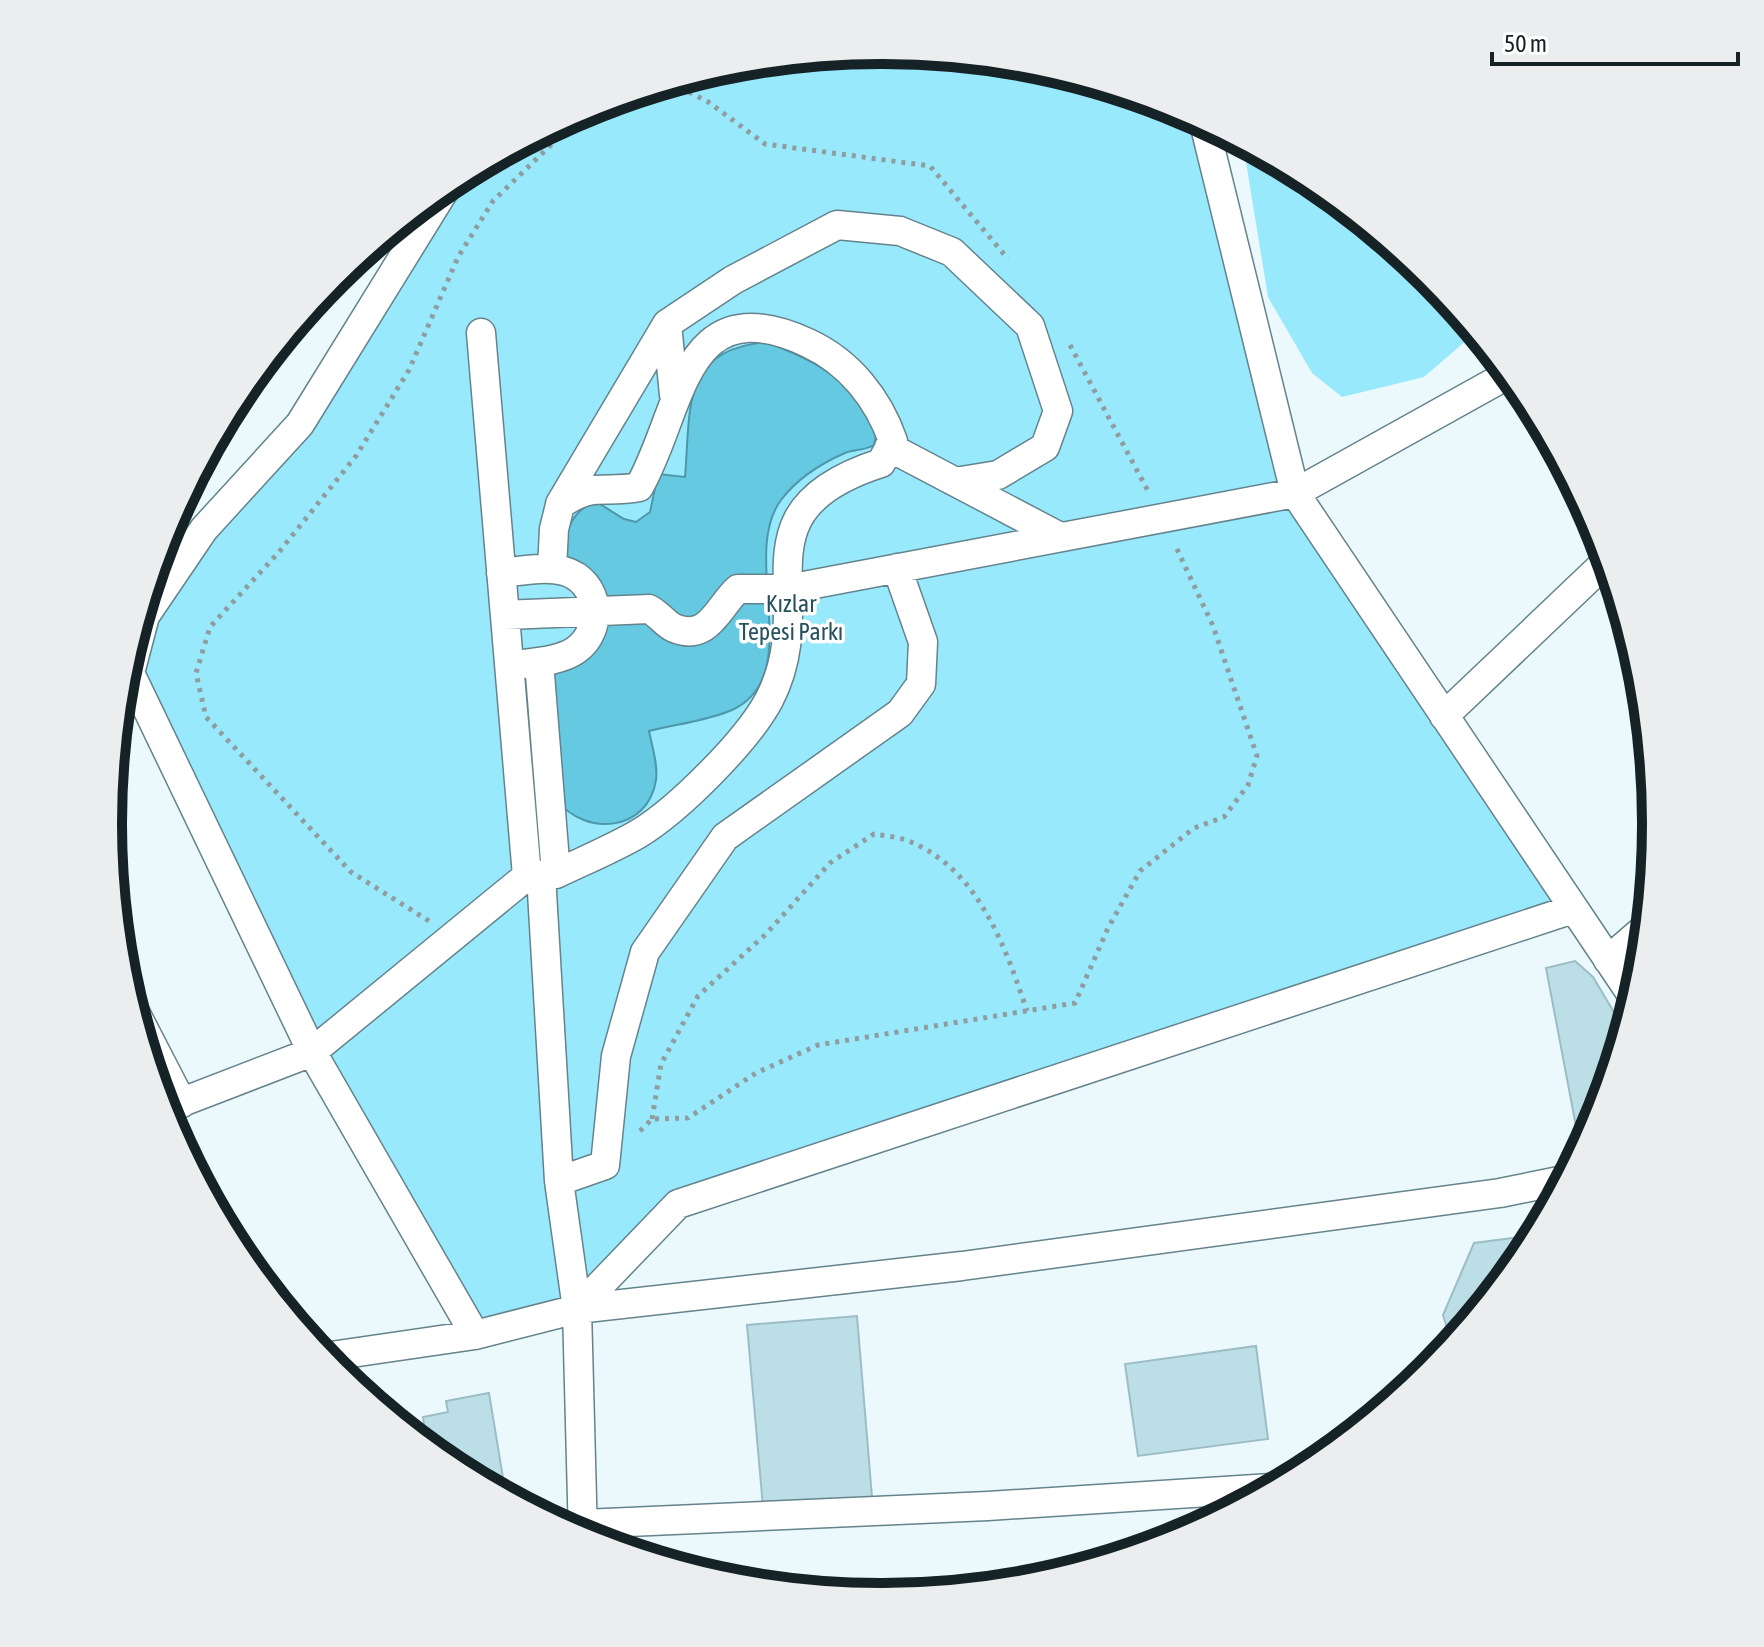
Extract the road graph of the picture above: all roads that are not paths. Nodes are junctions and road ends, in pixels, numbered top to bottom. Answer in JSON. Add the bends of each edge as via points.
{"nodes":[{"id":1,"x":1208,"y":137,"type":"edge"},
{"id":2,"x":430,"y":214,"type":"edge"},
{"id":3,"x":667,"y":324,"type":"junction"},
{"id":4,"x":481,"y":333,"type":"dead end"},
{"id":5,"x":1498,"y":380,"type":"edge"},
{"id":6,"x":674,"y":395,"type":"junction"},
{"id":7,"x":889,"y":447,"type":"junction"},
{"id":8,"x":955,"y":482,"type":"junction"},
{"id":9,"x":1295,"y":493,"type":"junction"},
{"id":10,"x":560,"y":505,"type":"junction"},
{"id":11,"x":1060,"y":537,"type":"junction"},
{"id":12,"x":897,"y":568,"type":"junction"},
{"id":13,"x":552,"y":569,"type":"junction"},
{"id":14,"x":1598,"y":570,"type":"edge"},
{"id":15,"x":501,"y":573,"type":"junction"},
{"id":16,"x":788,"y":589,"type":"junction"},
{"id":17,"x":157,"y":598,"type":"edge"},
{"id":18,"x":595,"y":610,"type":"junction"},
{"id":19,"x":505,"y":615,"type":"junction"},
{"id":20,"x":539,"y":662,"type":"junction"},
{"id":21,"x":509,"y":665,"type":"junction"},
{"id":22,"x":135,"y":688,"type":"edge"},
{"id":23,"x":1444,"y":716,"type":"junction"},
{"id":24,"x":541,"y":875,"type":"junction"},
{"id":25,"x":1573,"y":909,"type":"junction"},
{"id":26,"x":1632,"y":939,"type":"edge"},
{"id":27,"x":1608,"y":960,"type":"junction"},
{"id":28,"x":1624,"y":984,"type":"edge"},
{"id":29,"x":312,"y":1052,"type":"junction"},
{"id":30,"x":177,"y":1105,"type":"edge"},
{"id":31,"x":559,"y":1181,"type":"junction"},
{"id":32,"x":1550,"y":1183,"type":"edge"},
{"id":33,"x":577,"y":1309,"type":"junction"},
{"id":34,"x":475,"y":1335,"type":"junction"},
{"id":35,"x":339,"y":1355,"type":"edge"},
{"id":36,"x":1246,"y":1490,"type":"edge"},
{"id":37,"x":583,"y":1521,"type":"edge"},
{"id":38,"x":601,"y":1529,"type":"edge"}],
"edges":[{"from":1,"to":9,"type":"street"},
{"from":2,"to":17,"type":"street","via":[[300,424],[204,529]]},
{"from":3,"to":6,"type":"street"},
{"from":3,"to":8,"type":"street","via":[[733,280],[837,225],[900,231],[952,252],[1030,326],[1058,411],[1045,447],[998,475]]},
{"from":3,"to":10,"type":"street"},
{"from":4,"to":15,"type":"street"},
{"from":5,"to":9,"type":"street"},
{"from":6,"to":7,"type":"street","via":[[705,348],[734,326],[763,325],[821,349],[851,372],[883,411],[893,441]]},
{"from":6,"to":10,"type":"street","via":[[654,461],[639,487],[590,487]]},
{"from":7,"to":8,"type":"street"},
{"from":7,"to":16,"type":"street","via":[[881,463],[844,475],[808,502],[791,528]]},
{"from":8,"to":11,"type":"street"},
{"from":9,"to":11,"type":"street"},
{"from":9,"to":23,"type":"street"},
{"from":10,"to":13,"type":"street"},
{"from":11,"to":12,"type":"street"},
{"from":12,"to":16,"type":"street"},
{"from":12,"to":31,"type":"street","via":[[923,642],[921,684],[900,713],[725,837],[645,952],[616,1056],[605,1165]]},
{"from":13,"to":15,"type":"street"},
{"from":13,"to":18,"type":"street","via":[[580,578]]},
{"from":14,"to":23,"type":"street"},
{"from":15,"to":19,"type":"street"},
{"from":16,"to":18,"type":"street","via":[[738,589],[710,626],[692,631],[673,628],[649,609]]},
{"from":16,"to":24,"type":"street","via":[[785,656],[769,700],[740,743],[640,833]]},
{"from":18,"to":19,"type":"street"},
{"from":18,"to":20,"type":"street","via":[[584,644]]},
{"from":19,"to":21,"type":"street"},
{"from":20,"to":21,"type":"street"},
{"from":20,"to":24,"type":"street"},
{"from":21,"to":24,"type":"street"},
{"from":22,"to":29,"type":"street"},
{"from":23,"to":25,"type":"street"},
{"from":24,"to":29,"type":"street"},
{"from":24,"to":31,"type":"street"},
{"from":25,"to":27,"type":"street"},
{"from":25,"to":33,"type":"street","via":[[678,1204]]},
{"from":26,"to":27,"type":"street"},
{"from":27,"to":28,"type":"street"},
{"from":29,"to":30,"type":"street"},
{"from":29,"to":34,"type":"street"},
{"from":31,"to":33,"type":"street"},
{"from":32,"to":33,"type":"street","via":[[972,1264]]},
{"from":33,"to":34,"type":"street"},
{"from":33,"to":37,"type":"street"},
{"from":34,"to":35,"type":"street"},
{"from":36,"to":38,"type":"street"}]}
